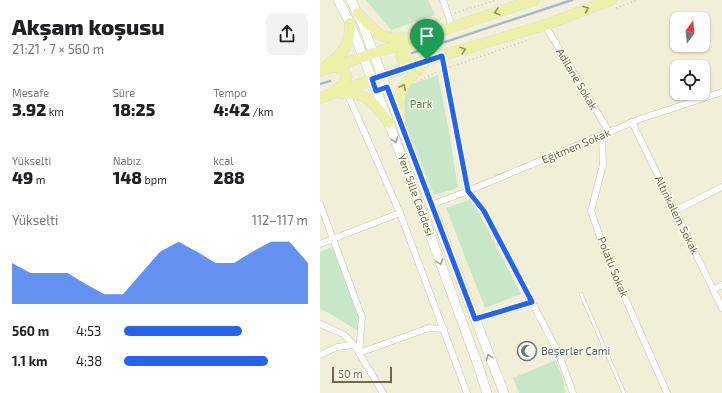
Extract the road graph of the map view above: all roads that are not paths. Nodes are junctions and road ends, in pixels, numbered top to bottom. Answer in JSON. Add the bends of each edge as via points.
{"nodes":[{"id":1,"x":338,"y":0,"type":"edge"},
{"id":2,"x":351,"y":0,"type":"edge"},
{"id":3,"x":443,"y":0,"type":"edge"},
{"id":4,"x":534,"y":0,"type":"edge"},
{"id":5,"x":610,"y":5,"type":"edge"},
{"id":6,"x":358,"y":13,"type":"junction"},
{"id":7,"x":350,"y":23,"type":"junction"},
{"id":8,"x":545,"y":25,"type":"junction"},
{"id":9,"x":452,"y":27,"type":"junction"},
{"id":10,"x":421,"y":38,"type":"junction"},
{"id":11,"x":374,"y":53,"type":"junction"},
{"id":12,"x":363,"y":56,"type":"junction"},
{"id":13,"x":442,"y":56,"type":"junction"},
{"id":14,"x":427,"y":60,"type":"junction"},
{"id":15,"x":332,"y":67,"type":"junction"},
{"id":16,"x":320,"y":70,"type":"edge"},
{"id":17,"x":383,"y":76,"type":"junction"},
{"id":18,"x":372,"y":79,"type":"junction"},
{"id":19,"x":722,"y":92,"type":"edge"},
{"id":20,"x":347,"y":93,"type":"junction"},
{"id":21,"x":330,"y":94,"type":"junction"},
{"id":22,"x":320,"y":98,"type":"edge"},
{"id":23,"x":400,"y":122,"type":"junction"},
{"id":24,"x":632,"y":122,"type":"junction"},
{"id":25,"x":389,"y":123,"type":"junction"},
{"id":26,"x":609,"y":132,"type":"junction"},
{"id":27,"x":602,"y":135,"type":"junction"},
{"id":28,"x":722,"y":188,"type":"edge"},
{"id":29,"x":468,"y":191,"type":"junction"},
{"id":30,"x":320,"y":204,"type":"edge"},
{"id":31,"x":431,"y":205,"type":"junction"},
{"id":32,"x":675,"y":211,"type":"junction"},
{"id":33,"x":400,"y":213,"type":"junction"},
{"id":34,"x":334,"y":239,"type":"junction"},
{"id":35,"x":320,"y":244,"type":"edge"},
{"id":36,"x":722,"y":285,"type":"edge"},
{"id":37,"x":713,"y":290,"type":"junction"},
{"id":38,"x":581,"y":294,"type":"dead end"},
{"id":39,"x":532,"y":302,"type":"junction"},
{"id":40,"x":722,"y":308,"type":"edge"},
{"id":41,"x":475,"y":319,"type":"junction"},
{"id":42,"x":320,"y":324,"type":"edge"},
{"id":43,"x":444,"y":329,"type":"junction"},
{"id":44,"x":354,"y":345,"type":"junction"},
{"id":45,"x":359,"y":353,"type":"junction"},
{"id":46,"x":320,"y":356,"type":"edge"},
{"id":47,"x":383,"y":393,"type":"edge"},
{"id":48,"x":467,"y":393,"type":"edge"},
{"id":49,"x":487,"y":393,"type":"edge"},
{"id":50,"x":504,"y":393,"type":"edge"},
{"id":51,"x":573,"y":393,"type":"edge"},
{"id":52,"x":624,"y":393,"type":"edge"},
{"id":53,"x":667,"y":393,"type":"edge"}],
"edges":[{"from":1,"to":7,"type":"main road","name":"Yeni Sille Caddesi"},
{"from":2,"to":6,"type":"main road","name":"Yeni Sille Caddesi"},
{"from":3,"to":9,"type":"street"},
{"from":4,"to":9,"type":"main road","one_way":true},
{"from":8,"to":5,"type":"main road","one_way":true},
{"from":6,"to":10,"type":"main road","via":[[381,36],[392,39]]},
{"from":6,"to":11,"type":"main road","name":"Yeni Sille Caddesi"},
{"from":7,"to":12,"type":"main road","name":"Yeni Sille Caddesi"},
{"from":7,"to":16,"type":"main road","via":[[349,38],[344,50]]},
{"from":13,"to":8,"type":"main road","one_way":true},
{"from":8,"to":26,"type":"street","name":"Adilane Sokak"},
{"from":9,"to":10,"type":"main road"},
{"from":10,"to":11,"type":"main road"},
{"from":10,"to":14,"type":"main road","via":[[405,47],[401,57],[409,63]]},
{"from":11,"to":12,"type":"main road"},
{"from":11,"to":17,"type":"main road","name":"Yeni Sille Caddesi"},
{"from":12,"to":15,"type":"main road"},
{"from":12,"to":18,"type":"main road","name":"Yeni Sille Caddesi"},
{"from":13,"to":14,"type":"main road"},
{"from":13,"to":29,"type":"street"},
{"from":14,"to":17,"type":"main road"},
{"from":23,"to":14,"type":"main road","one_way":true,"via":[[401,89]]},
{"from":15,"to":16,"type":"main road"},
{"from":15,"to":21,"type":"main road","via":[[343,69],[347,77],[343,84]]},
{"from":17,"to":18,"type":"main road"},
{"from":17,"to":23,"type":"main road","name":"Yeni Sille Caddesi"},
{"from":18,"to":21,"type":"main road"},
{"from":18,"to":25,"type":"main road","name":"Yeni Sille Caddesi"},
{"from":19,"to":24,"type":"street","name":"Eğitmen Sokak"},
{"from":20,"to":21,"type":"main road"},
{"from":20,"to":25,"type":"main road","via":[[365,97]]},
{"from":20,"to":33,"type":"street"},
{"from":21,"to":22,"type":"main road"},
{"from":23,"to":31,"type":"main road","name":"Yeni Sille Caddesi"},
{"from":24,"to":26,"type":"street","name":"Eğitmen Sokak"},
{"from":24,"to":32,"type":"street","name":"Altınkalem Sokak"},
{"from":25,"to":49,"type":"main road","name":"Yeni Sille Caddesi","one_way":true},
{"from":26,"to":27,"type":"street","name":"Eğitmen Sokak"},
{"from":27,"to":29,"type":"street","name":"Eğitmen Sokak"},
{"from":27,"to":53,"type":"street","name":"Polatlı Sokak","via":[[603,165],[591,211],[607,257]]},
{"from":28,"to":32,"type":"street"},
{"from":29,"to":31,"type":"street","name":"Eğitmen Sokak"},
{"from":29,"to":39,"type":"street","via":[[484,211]]},
{"from":30,"to":34,"type":"street"},
{"from":31,"to":41,"type":"main road","name":"Yeni Sille Caddesi"},
{"from":32,"to":37,"type":"street","name":"Altınkalem Sokak"},
{"from":33,"to":34,"type":"street"},
{"from":33,"to":43,"type":"street"},
{"from":34,"to":35,"type":"street"},
{"from":34,"to":45,"type":"street","via":[[362,317]]},
{"from":36,"to":37,"type":"street"},
{"from":37,"to":40,"type":"street","name":"Altınkalem Sokak"},
{"from":38,"to":52,"type":"lane"},
{"from":39,"to":41,"type":"street"},
{"from":39,"to":51,"type":"street","via":[[558,352]]},
{"from":50,"to":41,"type":"main road","name":"Yeni Sille Caddesi","one_way":true},
{"from":42,"to":44,"type":"street","via":[[343,334]]},
{"from":43,"to":45,"type":"street","via":[[429,328]]},
{"from":43,"to":48,"type":"street"},
{"from":44,"to":45,"type":"street"},
{"from":44,"to":46,"type":"street","via":[[338,347]]},
{"from":45,"to":47,"type":"street"}]}
